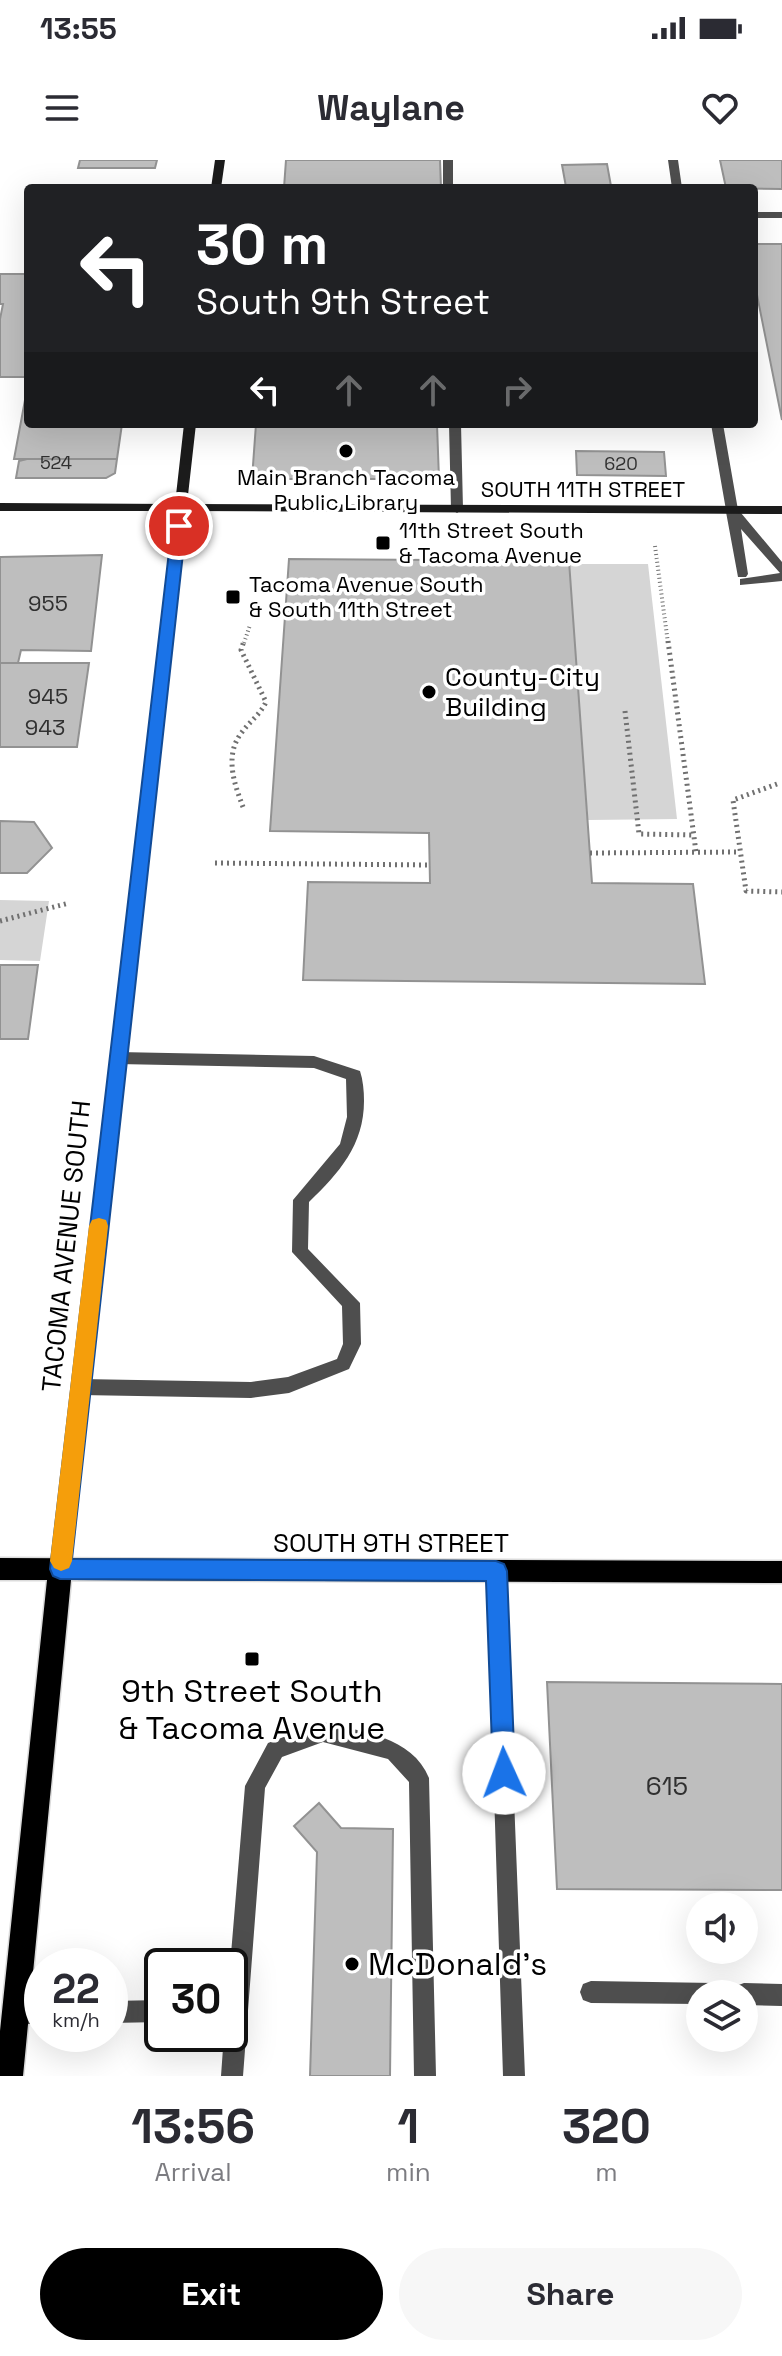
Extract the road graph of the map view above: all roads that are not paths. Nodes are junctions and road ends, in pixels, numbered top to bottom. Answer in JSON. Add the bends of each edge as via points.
{"nodes":[{"id":1,"x":220,"y":160,"type":"edge"},
{"id":2,"x":448,"y":160,"type":"edge"},
{"id":3,"x":673,"y":160,"type":"edge"},
{"id":4,"x":217,"y":184,"type":"edge"},
{"id":5,"x":448,"y":184,"type":"edge"},
{"id":6,"x":676,"y":184,"type":"edge"},
{"id":7,"x":758,"y":215,"type":"edge"},
{"id":8,"x":782,"y":215,"type":"edge"},
{"id":9,"x":190,"y":428,"type":"edge"},
{"id":10,"x":455,"y":428,"type":"edge"},
{"id":11,"x":718,"y":428,"type":"edge"},
{"id":12,"x":0,"y":507,"type":"edge"},
{"id":13,"x":181,"y":507,"type":"junction"},
{"id":14,"x":457,"y":509,"type":"junction"},
{"id":15,"x":732,"y":510,"type":"junction"},
{"id":16,"x":782,"y":510,"type":"edge"},
{"id":17,"x":782,"y":570,"type":"edge"},
{"id":18,"x":782,"y":577,"type":"edge"},
{"id":19,"x":118,"y":1058,"type":"junction"},
{"id":20,"x":81,"y":1387,"type":"junction"},
{"id":21,"x":0,"y":1569,"type":"edge"},
{"id":22,"x":60,"y":1569,"type":"junction"},
{"id":23,"x":496,"y":1571,"type":"junction"},
{"id":24,"x":782,"y":1572,"type":"edge"},
{"id":25,"x":34,"y":1948,"type":"edge"},
{"id":26,"x":239,"y":1948,"type":"edge"},
{"id":27,"x":591,"y":1992,"type":"dead end"},
{"id":28,"x":686,"y":1994,"type":"edge"},
{"id":29,"x":758,"y":1994,"type":"edge"},
{"id":30,"x":782,"y":1995,"type":"edge"},
{"id":31,"x":24,"y":2031,"type":"edge"},
{"id":32,"x":232,"y":2052,"type":"edge"},
{"id":33,"x":9,"y":2076,"type":"edge"},
{"id":34,"x":232,"y":2076,"type":"edge"},
{"id":35,"x":425,"y":2076,"type":"edge"},
{"id":36,"x":514,"y":2076,"type":"edge"}],
"edges":[{"from":1,"to":4,"type":"main road"},
{"from":2,"to":5,"type":"street"},
{"from":3,"to":6,"type":"street"},
{"from":7,"to":8,"type":"street"},
{"from":9,"to":13,"type":"main road","name":"TACOMA AVENUE SOUTH"},
{"from":10,"to":14,"type":"street"},
{"from":11,"to":15,"type":"street"},
{"from":12,"to":13,"type":"main road","name":"SOUTH 11TH STREET"},
{"from":13,"to":14,"type":"main road","name":"SOUTH 11TH STREET"},
{"from":13,"to":19,"type":"main road","name":"TACOMA AVENUE SOUTH"},
{"from":14,"to":15,"type":"main road","name":"SOUTH 11TH STREET"},
{"from":15,"to":16,"type":"main road","name":"SOUTH 11TH STREET"},
{"from":15,"to":17,"type":"street"},
{"from":15,"to":18,"type":"street","via":[[743,578]]},
{"from":19,"to":20,"type":"main road","name":"TACOMA AVENUE SOUTH"},
{"from":19,"to":20,"type":"street","via":[[314,1062],[354,1075],[353,1133],[343,1157],[301,1200],[300,1252],[351,1303],[352,1344],[343,1364],[289,1385],[251,1390]]},
{"from":20,"to":22,"type":"main road","name":"TACOMA AVENUE SOUTH"},
{"from":21,"to":22,"type":"main road","name":"SOUTH 9TH STREET"},
{"from":22,"to":23,"type":"main road","name":"SOUTH 9TH STREET"},
{"from":22,"to":25,"type":"main road","name":"TACOMA AVENUE SOUTH"},
{"from":23,"to":24,"type":"main road","name":"SOUTH 9TH STREET"},
{"from":23,"to":36,"type":"street"},
{"from":26,"to":35,"type":"street","via":[[255,1786],[275,1750],[323,1732],[394,1751],[419,1778]]},
{"from":27,"to":28,"type":"street"},
{"from":29,"to":30,"type":"street"},
{"from":31,"to":33,"type":"main road","name":"TACOMA AVENUE SOUTH"},
{"from":32,"to":34,"type":"street"}]}
